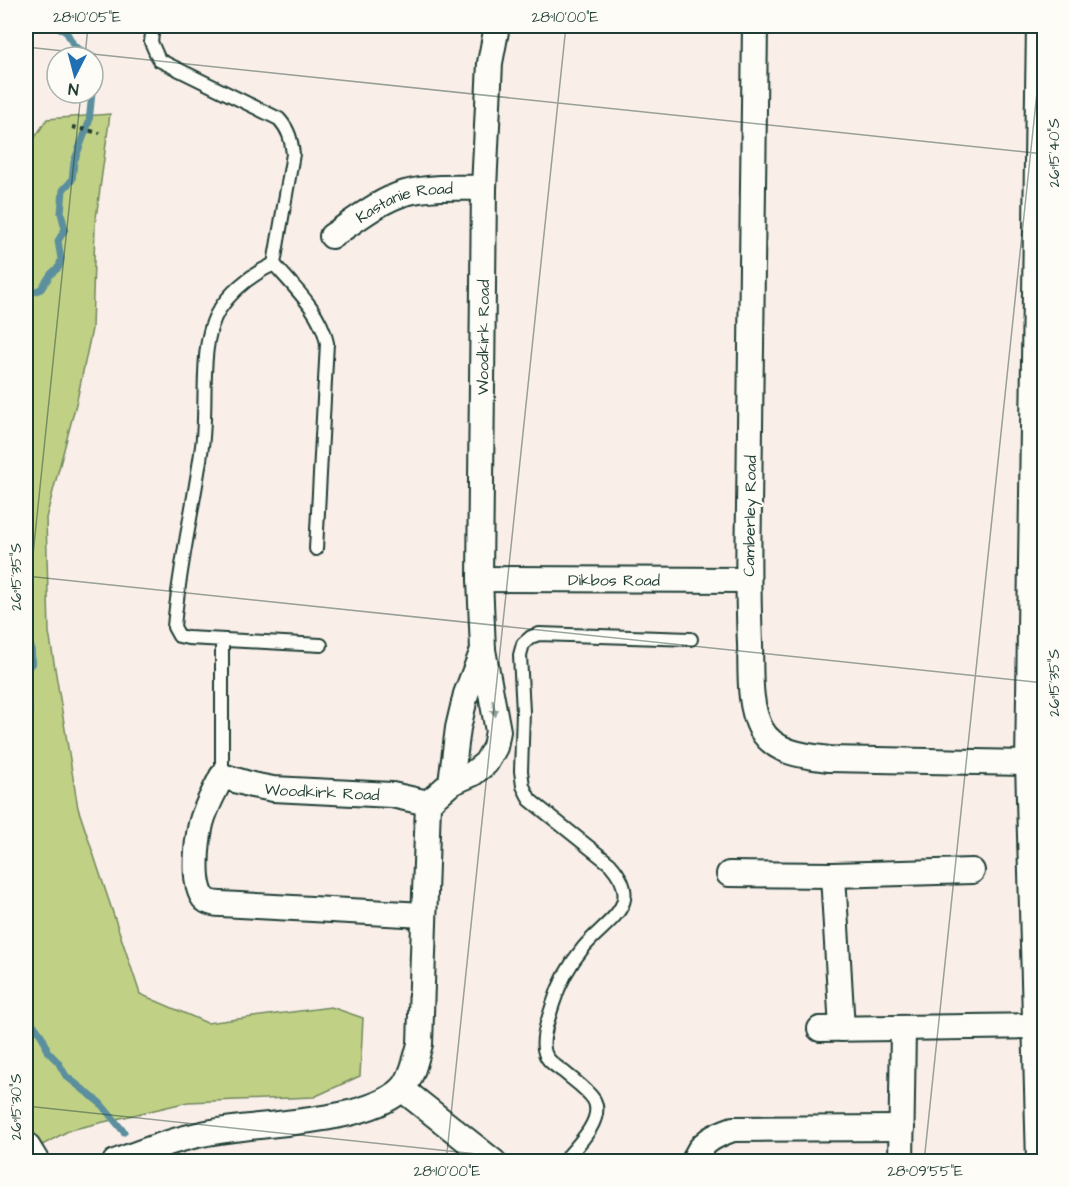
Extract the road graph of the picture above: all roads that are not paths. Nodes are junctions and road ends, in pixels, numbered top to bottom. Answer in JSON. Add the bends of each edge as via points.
{"nodes":[{"id":1,"x":153,"y":26,"type":"edge"},
{"id":2,"x":497,"y":26,"type":"edge"},
{"id":3,"x":755,"y":26,"type":"edge"},
{"id":4,"x":1040,"y":26,"type":"edge"},
{"id":5,"x":484,"y":188,"type":"junction"},
{"id":6,"x":332,"y":236,"type":"dead end"},
{"id":7,"x":274,"y":264,"type":"junction"},
{"id":8,"x":316,"y":549,"type":"dead end"},
{"id":9,"x":480,"y":579,"type":"junction"},
{"id":10,"x":748,"y":579,"type":"junction"},
{"id":11,"x":691,"y":639,"type":"dead end"},
{"id":12,"x":222,"y":641,"type":"junction"},
{"id":13,"x":321,"y":645,"type":"dead end"},
{"id":14,"x":483,"y":650,"type":"junction"},
{"id":15,"x":1028,"y":763,"type":"junction"},
{"id":16,"x":222,"y":776,"type":"junction"},
{"id":17,"x":451,"y":783,"type":"junction"},
{"id":18,"x":428,"y":803,"type":"junction"},
{"id":19,"x":972,"y":871,"type":"dead end"},
{"id":20,"x":729,"y":874,"type":"dead end"},
{"id":21,"x":833,"y":875,"type":"junction"},
{"id":22,"x":424,"y":915,"type":"junction"},
{"id":23,"x":1035,"y":1026,"type":"junction"},
{"id":24,"x":903,"y":1029,"type":"junction"},
{"id":25,"x":402,"y":1089,"type":"junction"},
{"id":26,"x":902,"y":1128,"type":"junction"},
{"id":27,"x":115,"y":1161,"type":"edge"},
{"id":28,"x":494,"y":1161,"type":"edge"},
{"id":29,"x":563,"y":1161,"type":"edge"},
{"id":30,"x":694,"y":1161,"type":"edge"},
{"id":31,"x":901,"y":1161,"type":"edge"},
{"id":32,"x":1039,"y":1161,"type":"edge"}],
"edges":[{"from":1,"to":7,"type":"lane","via":[[151,42],[159,60],[279,119],[288,128],[293,154]]},
{"from":2,"to":5,"type":"street","name":"Woodkirk Road","via":[[490,63]]},
{"from":3,"to":10,"type":"street","name":"Camberley Road"},
{"from":4,"to":15,"type":"street"},
{"from":5,"to":6,"type":"street","name":"Kastanie Road","via":[[404,193],[371,209]]},
{"from":5,"to":9,"type":"street","name":"Woodkirk Road"},
{"from":7,"to":8,"type":"lane","via":[[315,313],[324,327],[327,343]]},
{"from":7,"to":12,"type":"lane","via":[[255,273],[218,310],[207,350],[202,444],[174,627],[179,636]]},
{"from":9,"to":10,"type":"street","name":"Dikbos Road"},
{"from":9,"to":14,"type":"street","name":"Woodkirk Road"},
{"from":10,"to":15,"type":"street","name":"Camberley Road","via":[[754,710],[762,730],[774,744],[786,751],[829,759]]},
{"from":11,"to":29,"type":"lane","via":[[539,634],[523,644],[520,655],[523,786],[530,800],[610,864],[621,876],[625,889],[617,913],[566,972],[546,1024],[544,1052],[594,1099],[597,1107],[593,1124]]},
{"from":12,"to":13,"type":"lane"},
{"from":12,"to":16,"type":"lane"},
{"from":14,"to":17,"type":"street","name":"Woodkirk Road","via":[[465,694]]},
{"from":14,"to":17,"type":"street","name":"Woodkirk Road","one_way":true,"via":[[498,731],[495,747],[486,763]]},
{"from":15,"to":23,"type":"street"},
{"from":16,"to":18,"type":"street","name":"Woodkirk Road","via":[[273,789],[392,795]]},
{"from":16,"to":22,"type":"street","via":[[204,814],[197,851],[197,882],[200,894],[208,902]]},
{"from":17,"to":18,"type":"street","name":"Woodkirk Road"},
{"from":18,"to":22,"type":"street"},
{"from":19,"to":21,"type":"street"},
{"from":20,"to":21,"type":"street"},
{"from":21,"to":24,"type":"street","via":[[831,1029]]},
{"from":22,"to":25,"type":"street","via":[[420,1044]]},
{"from":23,"to":24,"type":"street"},
{"from":23,"to":32,"type":"street"},
{"from":24,"to":26,"type":"street"},
{"from":25,"to":27,"type":"street","via":[[374,1107],[203,1133]]},
{"from":25,"to":28,"type":"street"},
{"from":26,"to":30,"type":"street","via":[[734,1129],[707,1142]]},
{"from":26,"to":31,"type":"street"}]}
